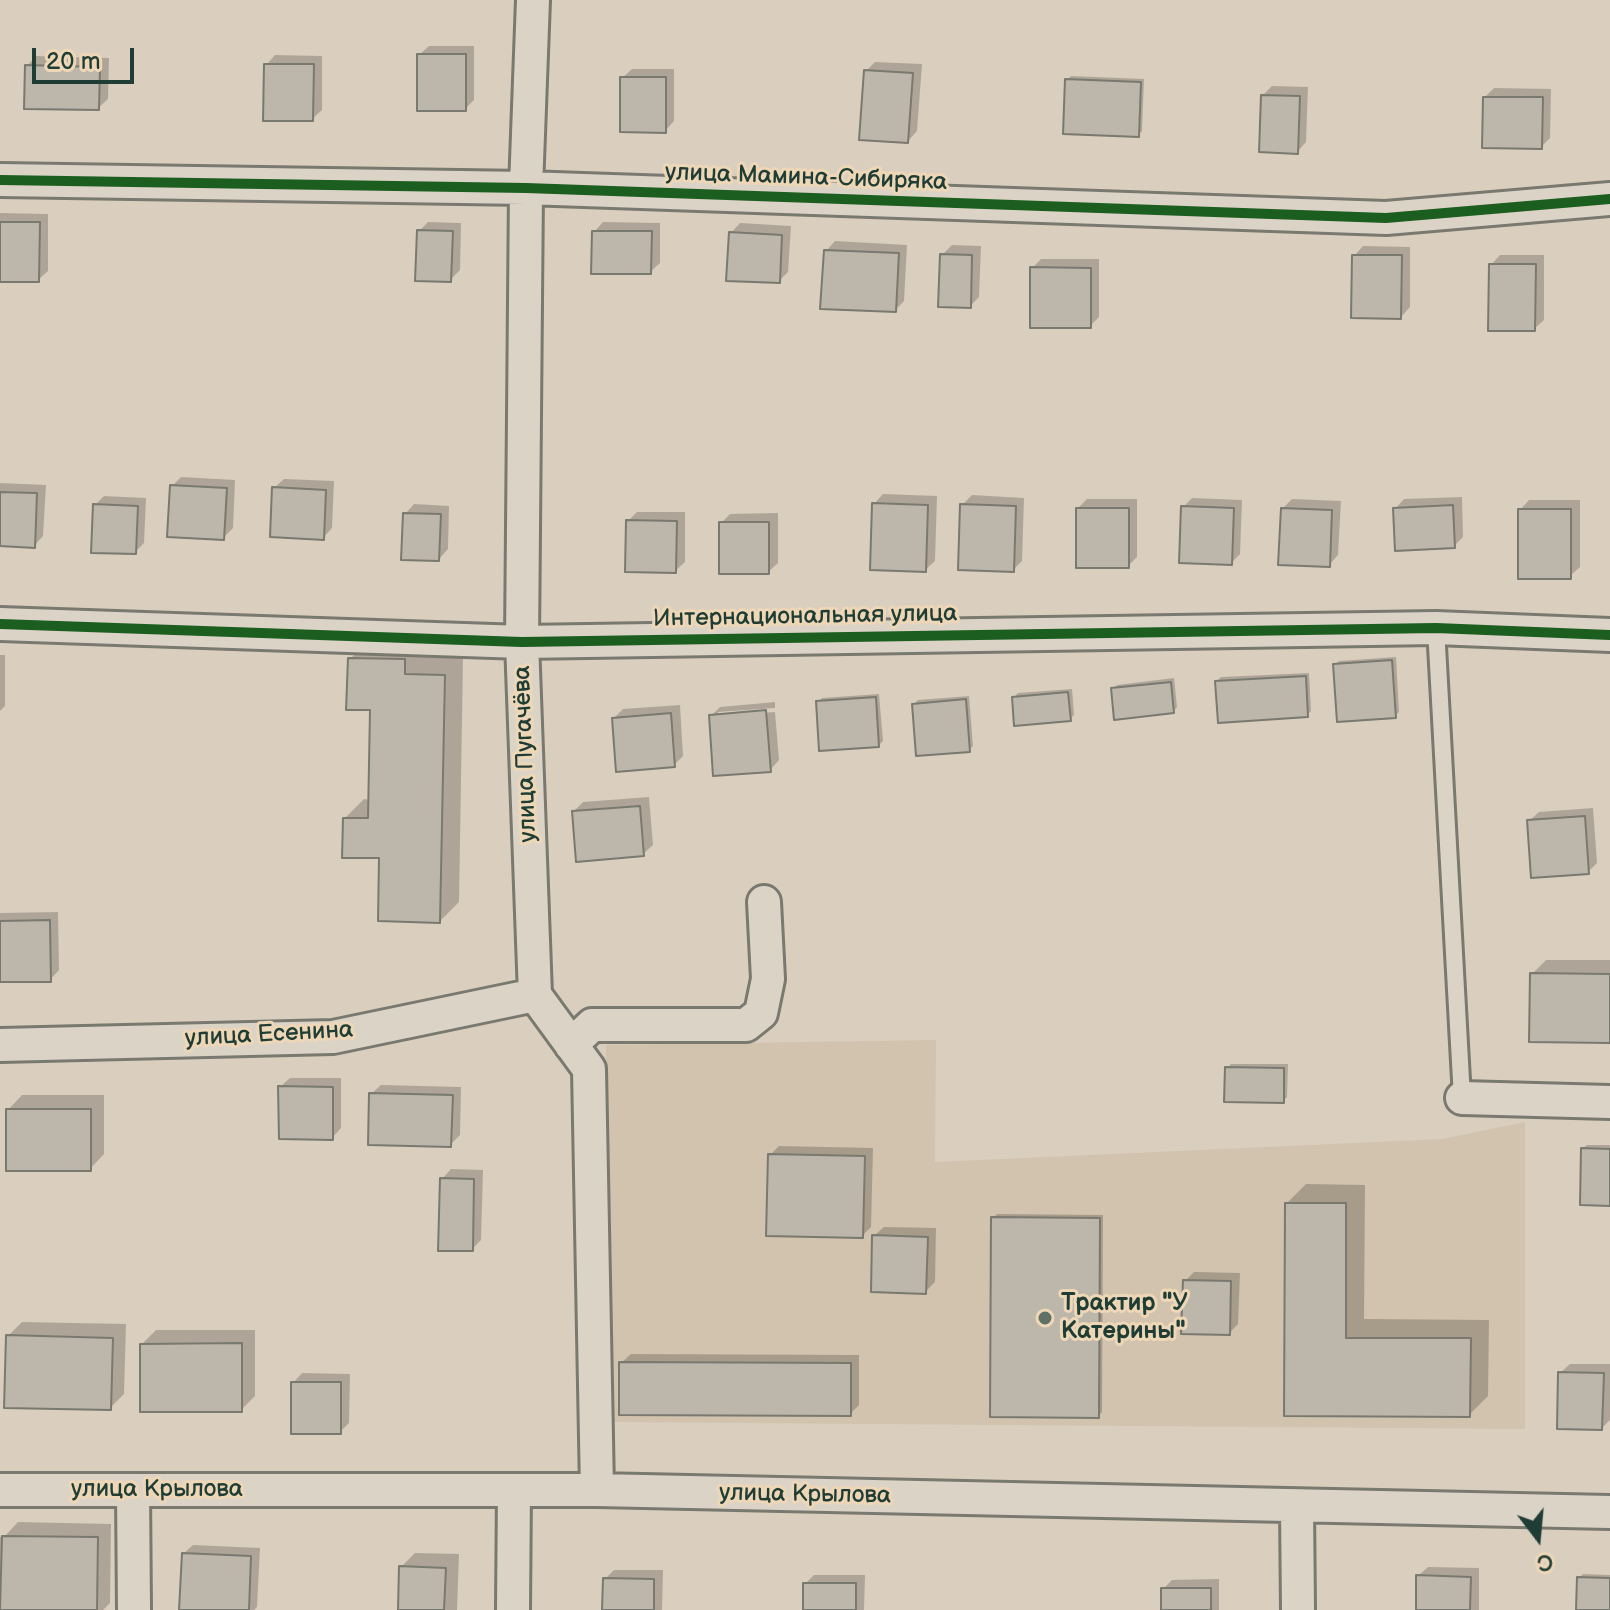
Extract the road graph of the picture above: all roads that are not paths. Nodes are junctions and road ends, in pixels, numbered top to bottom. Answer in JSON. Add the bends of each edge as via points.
{"nodes":[{"id":1,"x":533,"y":0,"type":"edge"},
{"id":2,"x":0,"y":180,"type":"edge"},
{"id":3,"x":526,"y":188,"type":"junction"},
{"id":4,"x":1610,"y":199,"type":"edge"},
{"id":5,"x":0,"y":624,"type":"edge"},
{"id":6,"x":1436,"y":628,"type":"junction"},
{"id":7,"x":1610,"y":635,"type":"edge"},
{"id":8,"x":522,"y":642,"type":"junction"},
{"id":9,"x":764,"y":902,"type":"dead end"},
{"id":10,"x":535,"y":995,"type":"junction"},
{"id":11,"x":0,"y":1045,"type":"edge"},
{"id":12,"x":571,"y":1045,"type":"junction"},
{"id":13,"x":1462,"y":1098,"type":"joint"},
{"id":14,"x":1610,"y":1102,"type":"edge"},
{"id":15,"x":0,"y":1490,"type":"edge"},
{"id":16,"x":133,"y":1490,"type":"junction"},
{"id":17,"x":514,"y":1490,"type":"junction"},
{"id":18,"x":597,"y":1490,"type":"junction"},
{"id":19,"x":1297,"y":1506,"type":"junction"},
{"id":20,"x":1610,"y":1512,"type":"edge"},
{"id":21,"x":134,"y":1610,"type":"edge"},
{"id":22,"x":513,"y":1610,"type":"edge"},
{"id":23,"x":1298,"y":1610,"type":"edge"}],
"edges":[{"from":1,"to":3,"type":"street","name":"улица Пугачёва"},
{"from":2,"to":3,"type":"street","name":"улица Мамина-Сибиряка"},
{"from":3,"to":4,"type":"street","name":"улица Мамина-Сибиряка","via":[[1386,218]]},
{"from":3,"to":8,"type":"street","name":"улица Пугачёва"},
{"from":5,"to":8,"type":"street","name":"Интернациональная улица"},
{"from":6,"to":7,"type":"street","name":"Интернациональная улица"},
{"from":6,"to":8,"type":"street","name":"Интернациональная улица"},
{"from":6,"to":13,"type":"lane"},
{"from":8,"to":10,"type":"street","name":"улица Пугачёва"},
{"from":9,"to":12,"type":"street","via":[[768,979],[761,1013],[746,1025],[592,1025]]},
{"from":10,"to":11,"type":"street","name":"улица Есенина","via":[[333,1037]]},
{"from":10,"to":12,"type":"street"},
{"from":12,"to":18,"type":"street","via":[[589,1069]]},
{"from":13,"to":14,"type":"street"},
{"from":15,"to":16,"type":"street","name":"улица Крылова"},
{"from":16,"to":17,"type":"street","name":"улица Крылова"},
{"from":16,"to":21,"type":"street"},
{"from":17,"to":18,"type":"street","name":"улица Крылова"},
{"from":17,"to":22,"type":"street"},
{"from":18,"to":19,"type":"street","name":"улица Крылова"},
{"from":19,"to":20,"type":"street","name":"улица Крылова"},
{"from":19,"to":23,"type":"street"}]}
